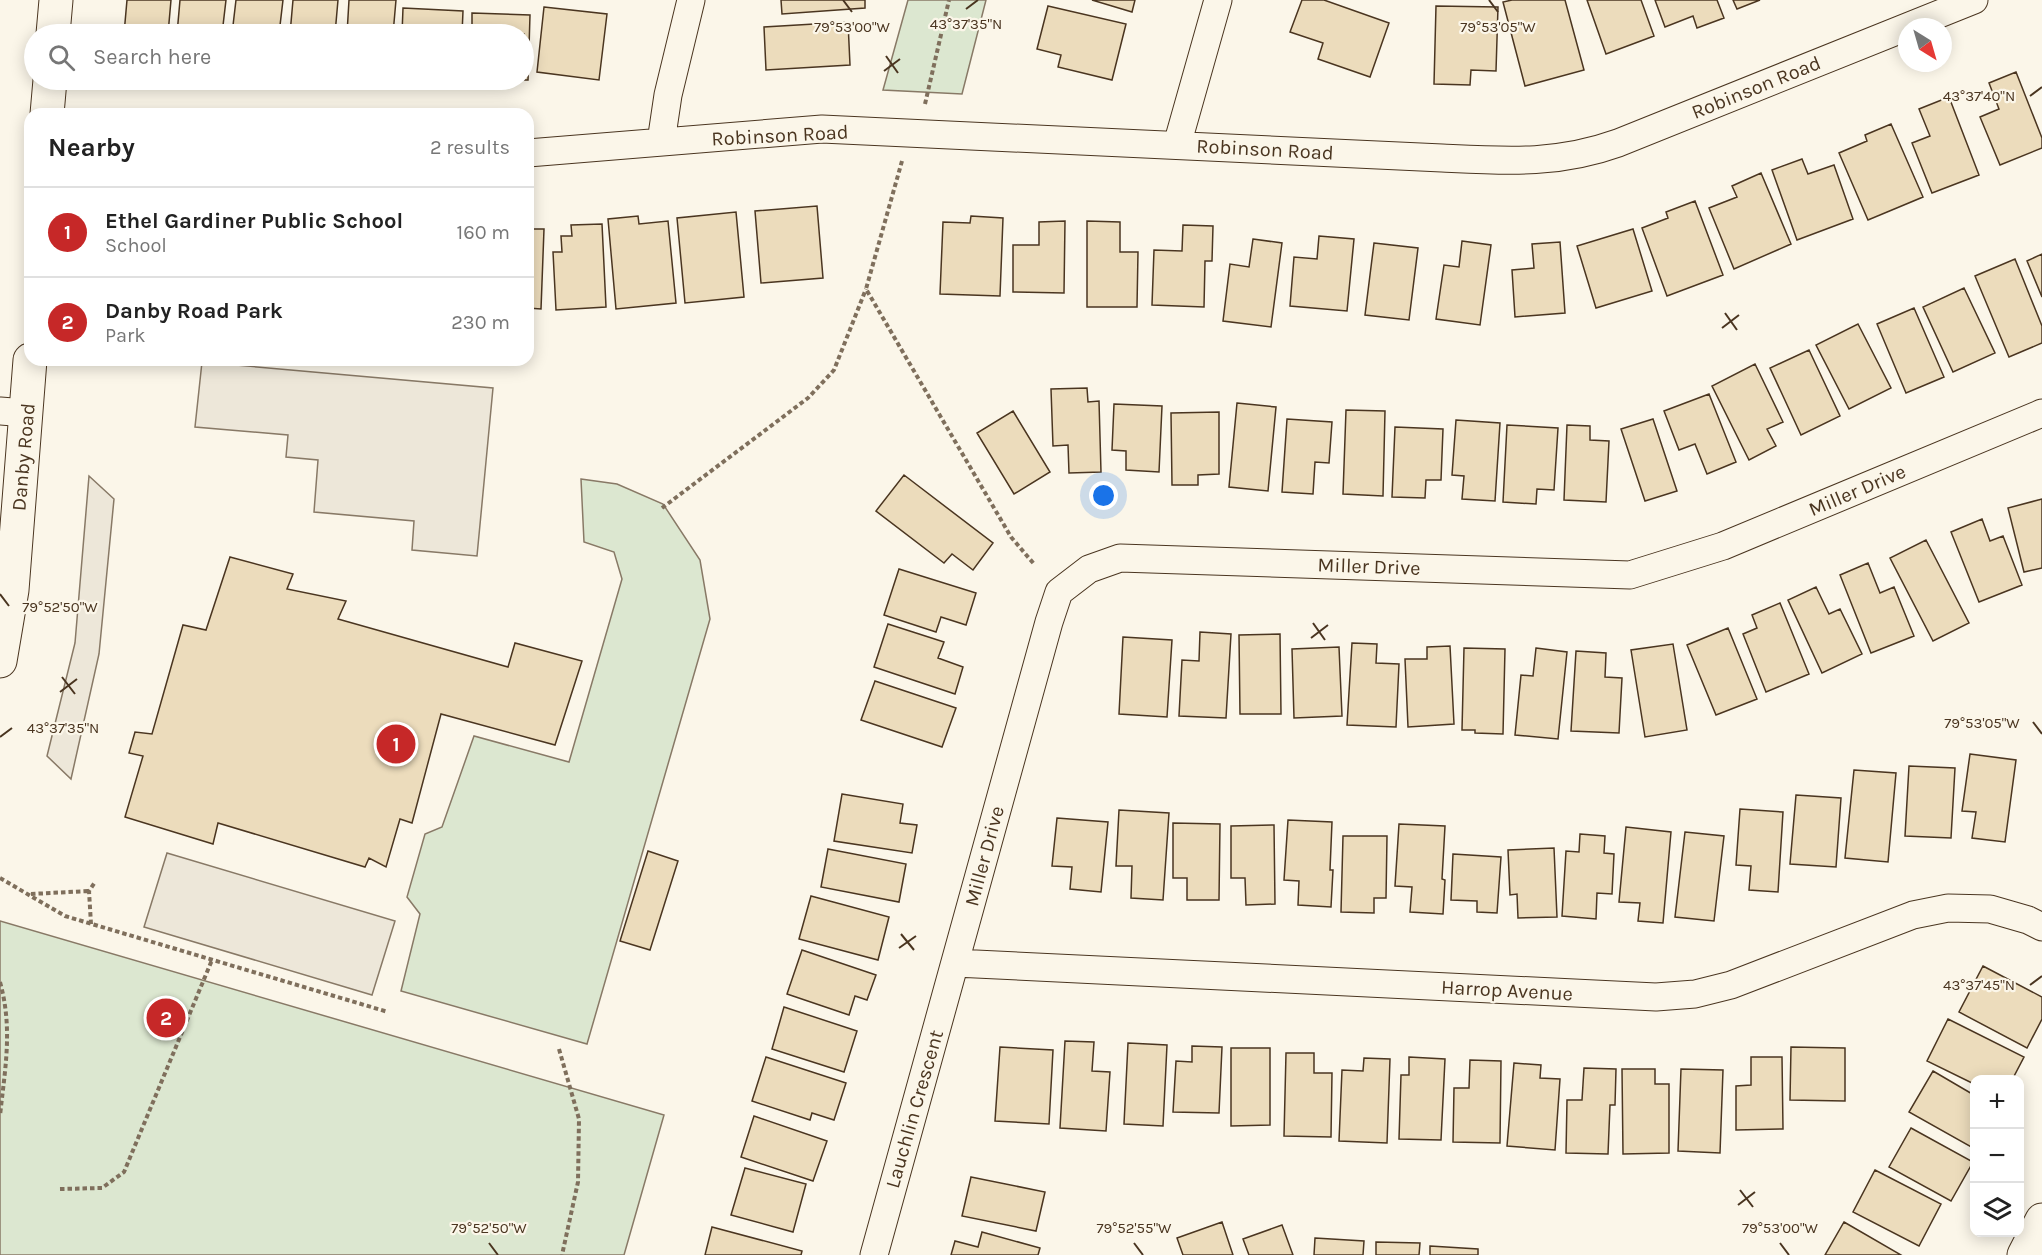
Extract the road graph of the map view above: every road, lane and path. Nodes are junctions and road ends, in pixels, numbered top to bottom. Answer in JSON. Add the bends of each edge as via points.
{"nodes":[{"id":1,"x":56,"y":0,"type":"edge"},
{"id":2,"x":691,"y":0,"type":"edge"},
{"id":3,"x":949,"y":0,"type":"edge"},
{"id":4,"x":1218,"y":0,"type":"edge"},
{"id":5,"x":1974,"y":0,"type":"edge"},
{"id":6,"x":54,"y":24,"type":"edge"},
{"id":7,"x":49,"y":90,"type":"edge"},
{"id":8,"x":48,"y":108,"type":"edge"},
{"id":9,"x":923,"y":108,"type":"dead end"},
{"id":10,"x":661,"y":142,"type":"junction"},
{"id":11,"x":1177,"y":145,"type":"junction"},
{"id":12,"x":534,"y":153,"type":"edge"},
{"id":13,"x":903,"y":158,"type":"dead end"},
{"id":14,"x":866,"y":289,"type":"junction"},
{"id":15,"x":28,"y":366,"type":"edge"},
{"id":16,"x":13,"y":412,"type":"edge"},
{"id":17,"x":2042,"y":413,"type":"edge"},
{"id":18,"x":662,"y":508,"type":"dead end"},
{"id":19,"x":1034,"y":564,"type":"dead end"},
{"id":20,"x":0,"y":661,"type":"edge"},
{"id":21,"x":0,"y":878,"type":"edge"},
{"id":22,"x":95,"y":882,"type":"dead end"},
{"id":23,"x":89,"y":891,"type":"junction"},
{"id":24,"x":30,"y":894,"type":"junction"},
{"id":25,"x":91,"y":924,"type":"junction"},
{"id":26,"x":2042,"y":927,"type":"edge"},
{"id":27,"x":212,"y":960,"type":"junction"},
{"id":28,"x":955,"y":963,"type":"junction"},
{"id":29,"x":0,"y":982,"type":"edge"},
{"id":30,"x":388,"y":1012,"type":"dead end"},
{"id":31,"x":559,"y":1049,"type":"dead end"},
{"id":32,"x":0,"y":1116,"type":"edge"},
{"id":33,"x":60,"y":1188,"type":"dead end"},
{"id":34,"x":2042,"y":1220,"type":"edge"},
{"id":35,"x":562,"y":1255,"type":"edge"},
{"id":36,"x":874,"y":1255,"type":"edge"},
{"id":37,"x":2024,"y":1255,"type":"edge"}],
"edges":[{"from":1,"to":6,"type":"street"},
{"from":2,"to":10,"type":"street"},
{"from":3,"to":9,"type":"path"},
{"from":4,"to":11,"type":"street"},
{"from":5,"to":11,"type":"street","name":"Robinson Road","via":[[1618,143],[1579,155],[1527,161]]},
{"from":7,"to":8,"type":"street"},
{"from":10,"to":11,"type":"street","name":"Robinson Road","via":[[822,129]]},
{"from":10,"to":12,"type":"street","name":"Robinson Road"},
{"from":13,"to":14,"type":"path"},
{"from":14,"to":18,"type":"path","via":[[834,370],[808,398]]},
{"from":14,"to":19,"type":"path","via":[[1011,537]]},
{"from":15,"to":16,"type":"street","name":"Danby Road"},
{"from":16,"to":20,"type":"street","name":"Danby Road","via":[[12,590]]},
{"from":17,"to":28,"type":"street","name":"Miller Drive","via":[[1723,546],[1630,575],[1120,558],[1089,569],[1059,592]]},
{"from":21,"to":24,"type":"path"},
{"from":22,"to":23,"type":"path"},
{"from":23,"to":24,"type":"path"},
{"from":23,"to":25,"type":"path"},
{"from":24,"to":25,"type":"path","via":[[65,915]]},
{"from":25,"to":27,"type":"path"},
{"from":26,"to":28,"type":"street","name":"Harrop Avenue","via":[[1990,909],[1948,908],[1913,915],[1731,986],[1656,997]]},
{"from":27,"to":30,"type":"path"},
{"from":27,"to":33,"type":"path","via":[[124,1172],[102,1188]]},
{"from":28,"to":36,"type":"street","name":"Lauchlin Crescent"},
{"from":29,"to":32,"type":"path","via":[[9,1036]]},
{"from":31,"to":35,"type":"path","via":[[579,1119],[578,1182]]},
{"from":34,"to":37,"type":"street"}]}
